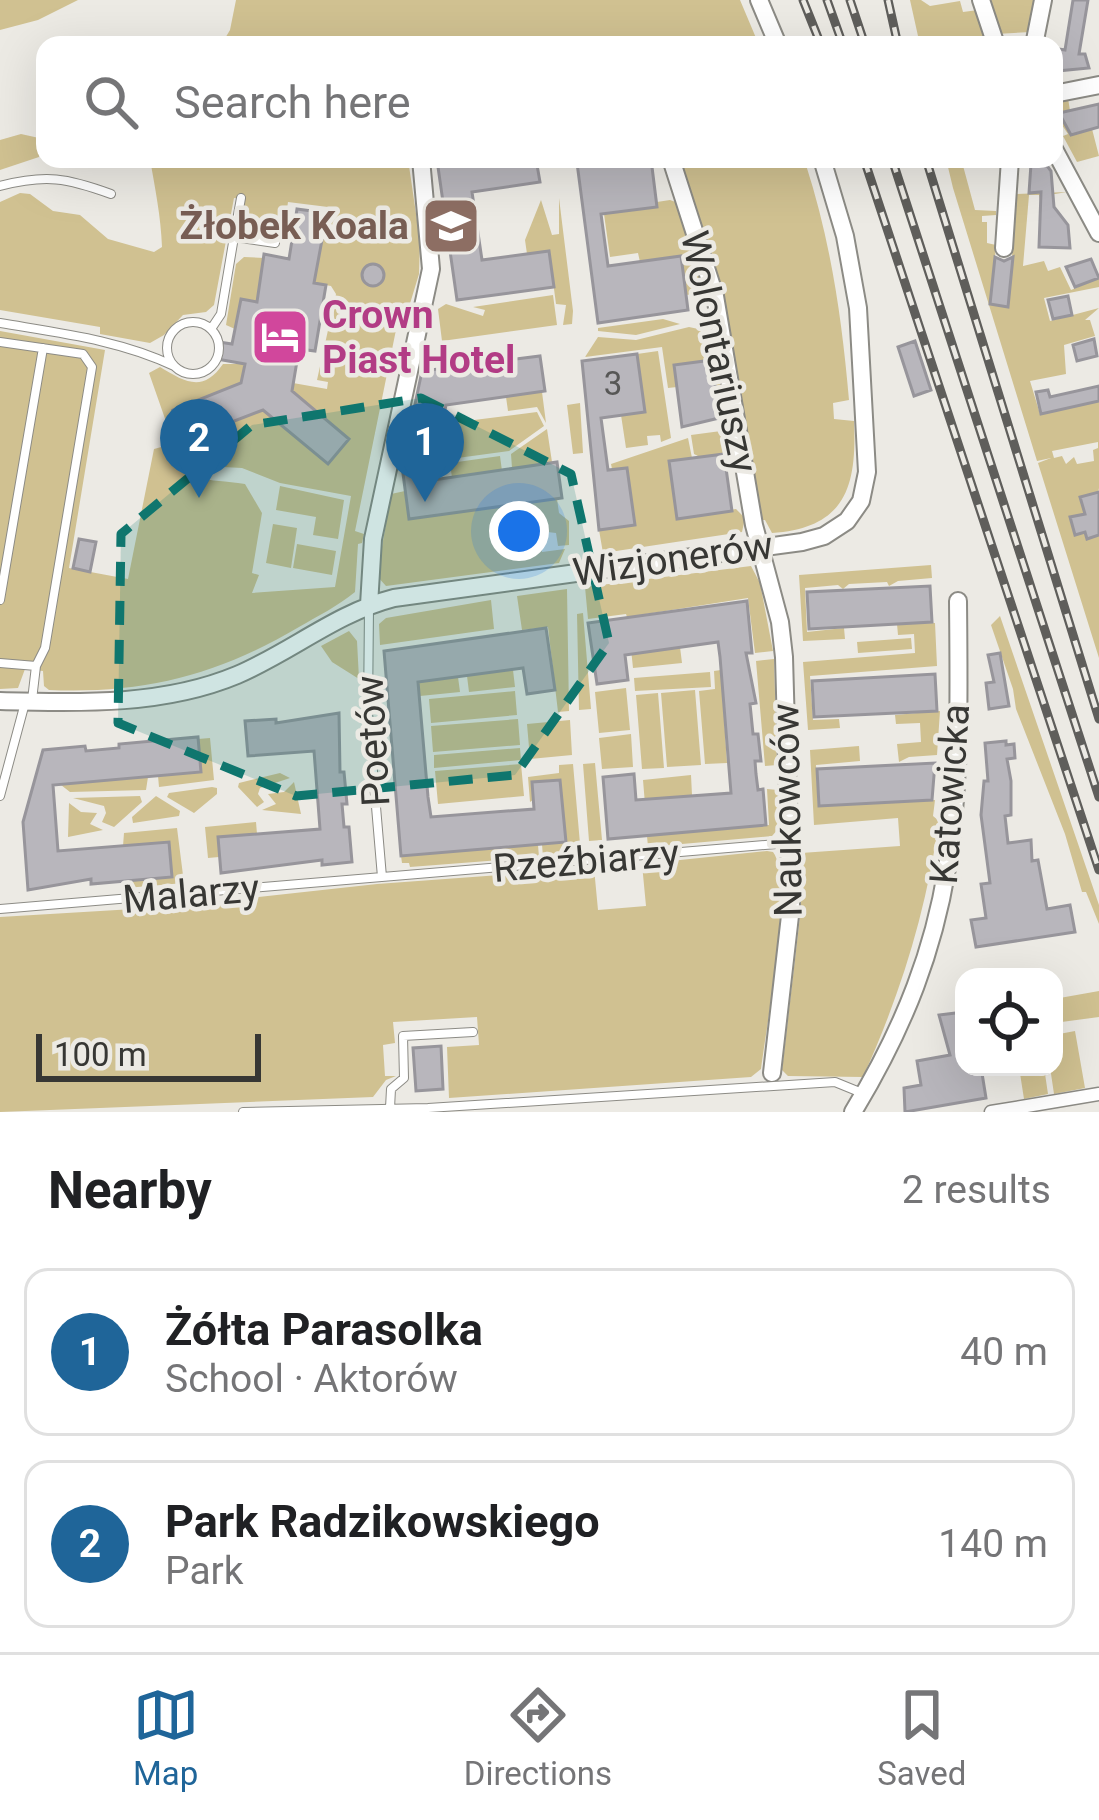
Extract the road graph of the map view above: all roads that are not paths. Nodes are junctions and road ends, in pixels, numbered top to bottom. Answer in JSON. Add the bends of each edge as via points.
{"nodes":[{"id":1,"x":759,"y":0,"type":"edge"},
{"id":2,"x":981,"y":0,"type":"edge"},
{"id":3,"x":1043,"y":0,"type":"edge"},
{"id":4,"x":774,"y":36,"type":"edge"},
{"id":5,"x":993,"y":36,"type":"edge"},
{"id":6,"x":1036,"y":36,"type":"edge"},
{"id":7,"x":1099,"y":85,"type":"edge"},
{"id":8,"x":1063,"y":92,"type":"edge"},
{"id":9,"x":1063,"y":166,"type":"edge"},
{"id":10,"x":422,"y":168,"type":"edge"},
{"id":11,"x":674,"y":168,"type":"edge"},
{"id":12,"x":825,"y":168,"type":"edge"},
{"id":13,"x":1009,"y":168,"type":"edge"},
{"id":14,"x":0,"y":186,"type":"edge"},
{"id":15,"x":111,"y":194,"type":"dead end"},
{"id":16,"x":241,"y":198,"type":"dead end"},
{"id":17,"x":1099,"y":233,"type":"edge"},
{"id":18,"x":234,"y":237,"type":"junction"},
{"id":19,"x":274,"y":243,"type":"dead end"},
{"id":20,"x":1004,"y":248,"type":"dead end"},
{"id":21,"x":0,"y":323,"type":"edge"},
{"id":22,"x":211,"y":329,"type":"junction"},
{"id":23,"x":167,"y":341,"type":"junction"},
{"id":24,"x":0,"y":342,"type":"edge"},
{"id":25,"x":43,"y":348,"type":"junction"},
{"id":26,"x":146,"y":353,"type":"junction"},
{"id":27,"x":174,"y":366,"type":"junction"},
{"id":28,"x":760,"y":548,"type":"junction"},
{"id":29,"x":3,"y":559,"type":"edge"},
{"id":30,"x":0,"y":600,"type":"edge"},
{"id":31,"x":958,"y":601,"type":"dead end"},
{"id":32,"x":369,"y":605,"type":"junction"},
{"id":33,"x":0,"y":662,"type":"edge"},
{"id":34,"x":36,"y":665,"type":"junction"},
{"id":35,"x":0,"y":700,"type":"edge"},
{"id":36,"x":28,"y":701,"type":"junction"},
{"id":37,"x":0,"y":796,"type":"edge"},
{"id":38,"x":790,"y":843,"type":"junction"},
{"id":39,"x":382,"y":877,"type":"junction"},
{"id":40,"x":0,"y":909,"type":"edge"},
{"id":41,"x":473,"y":1031,"type":"dead end"},
{"id":42,"x":772,"y":1073,"type":"dead end"},
{"id":43,"x":864,"y":1094,"type":"junction"},
{"id":44,"x":1099,"y":1094,"type":"edge"},
{"id":45,"x":1076,"y":1105,"type":"edge"},
{"id":46,"x":390,"y":1108,"type":"junction"},
{"id":47,"x":244,"y":1112,"type":"edge"},
{"id":48,"x":853,"y":1112,"type":"edge"},
{"id":49,"x":992,"y":1112,"type":"edge"}],
"edges":[{"from":1,"to":4,"type":"street"},
{"from":2,"to":5,"type":"street"},
{"from":3,"to":6,"type":"street"},
{"from":7,"to":8,"type":"street"},
{"from":9,"to":17,"type":"street"},
{"from":10,"to":32,"type":"street","via":[[431,269],[376,522]]},
{"from":11,"to":28,"type":"street","name":"Wolontariuszy","via":[[716,296]]},
{"from":12,"to":28,"type":"street","name":"Wizjonerów","via":[[858,308],[866,482],[837,529]]},
{"from":13,"to":20,"type":"street"},
{"from":14,"to":15,"type":"lane","via":[[62,178]]},
{"from":16,"to":18,"type":"lane"},
{"from":18,"to":19,"type":"lane"},
{"from":18,"to":22,"type":"lane","via":[[221,314]]},
{"from":21,"to":26,"type":"lane"},
{"from":22,"to":23,"type":"lane","via":[[186,323]]},
{"from":22,"to":27,"type":"lane","via":[[218,343],[211,366],[189,374]]},
{"from":23,"to":26,"type":"lane"},
{"from":23,"to":27,"type":"lane"},
{"from":24,"to":25,"type":"lane"},
{"from":25,"to":29,"type":"lane"},
{"from":25,"to":34,"type":"lane","via":[[83,354],[92,367]]},
{"from":26,"to":27,"type":"lane"},
{"from":28,"to":32,"type":"street","name":"Wizjonerów"},
{"from":28,"to":38,"type":"street","name":"Naukowców","via":[[784,657]]},
{"from":29,"to":30,"type":"lane"},
{"from":31,"to":43,"type":"street","name":"Katowicka","via":[[959,773],[948,878],[904,1021]]},
{"from":32,"to":36,"type":"street","name":"Wizjonerów","via":[[202,687],[120,700]]},
{"from":32,"to":39,"type":"lane","name":"Poetów","via":[[368,712]]},
{"from":33,"to":34,"type":"lane"},
{"from":34,"to":36,"type":"lane"},
{"from":35,"to":36,"type":"street","name":"Wizjonerów"},
{"from":36,"to":37,"type":"lane"},
{"from":38,"to":39,"type":"lane","name":"Rzeźbiarzy"},
{"from":38,"to":42,"type":"street","name":"Naukowców"},
{"from":39,"to":40,"type":"lane","name":"Malarzy"},
{"from":41,"to":46,"type":"lane","via":[[403,1036],[404,1078],[391,1089]]},
{"from":43,"to":46,"type":"lane","via":[[835,1082]]},
{"from":43,"to":48,"type":"street","name":"Katowicka"},
{"from":44,"to":45,"type":"street"},
{"from":45,"to":49,"type":"street"},
{"from":46,"to":47,"type":"lane"}]}
